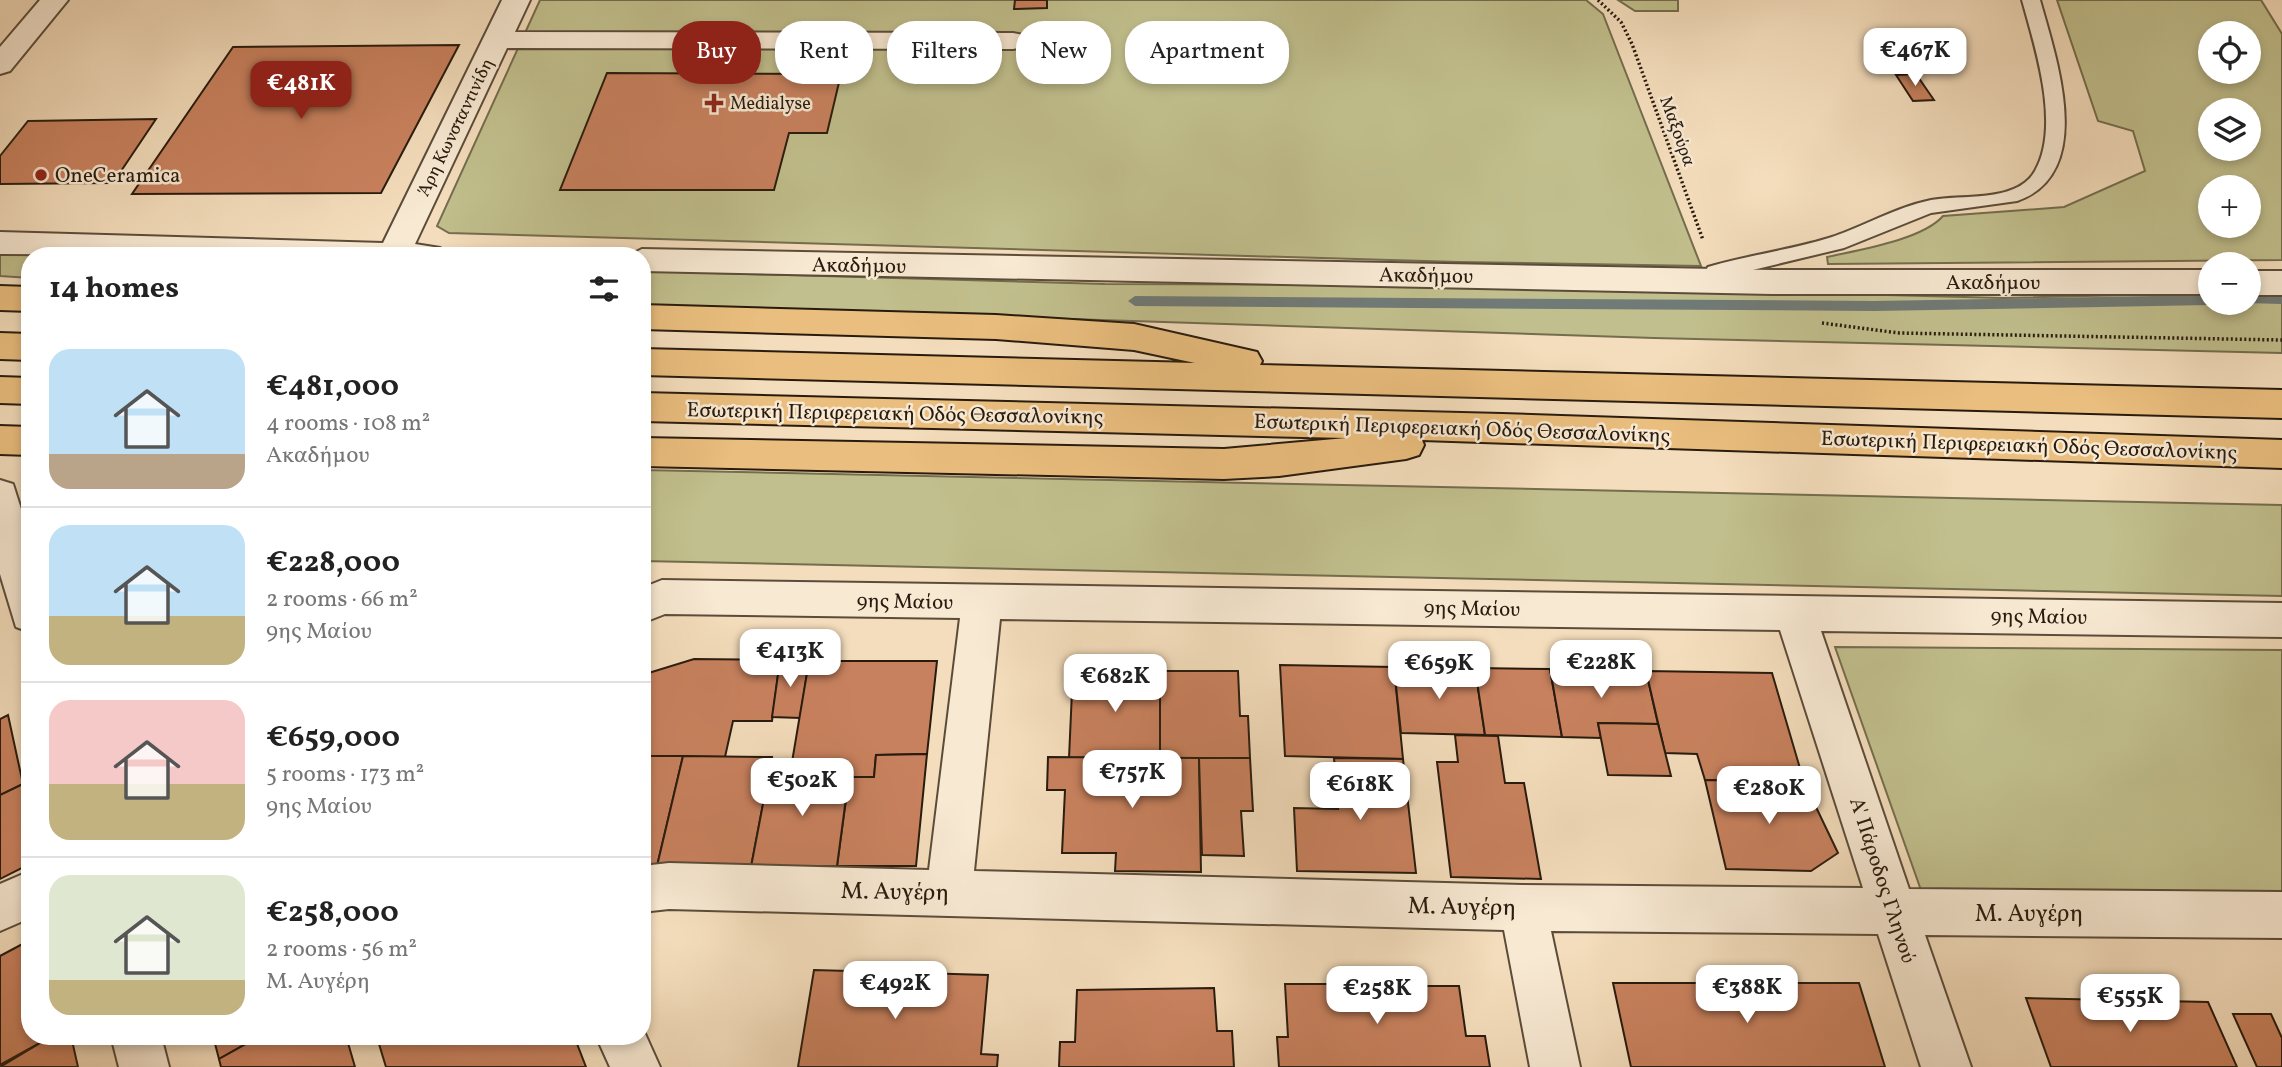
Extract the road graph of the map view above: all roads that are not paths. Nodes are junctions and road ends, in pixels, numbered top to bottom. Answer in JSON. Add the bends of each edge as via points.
{"nodes":[{"id":1,"x":54,"y":0,"type":"edge"},
{"id":2,"x":516,"y":0,"type":"edge"},
{"id":3,"x":2031,"y":0,"type":"edge"},
{"id":4,"x":497,"y":40,"type":"junction"},
{"id":5,"x":1013,"y":41,"type":"dead end"},
{"id":6,"x":0,"y":65,"type":"edge"},
{"id":7,"x":0,"y":243,"type":"edge"},
{"id":8,"x":131,"y":247,"type":"edge"},
{"id":9,"x":398,"y":247,"type":"edge"},
{"id":10,"x":651,"y":260,"type":"edge"},
{"id":11,"x":1715,"y":272,"type":"road end"},
{"id":12,"x":2198,"y":282,"type":"edge"},
{"id":13,"x":2261,"y":283,"type":"edge"},
{"id":14,"x":2282,"y":283,"type":"edge"},
{"id":15,"x":0,"y":298,"type":"edge"},
{"id":16,"x":21,"y":299,"type":"edge"},
{"id":17,"x":651,"y":317,"type":"edge"},
{"id":18,"x":0,"y":346,"type":"edge"},
{"id":19,"x":21,"y":347,"type":"edge"},
{"id":20,"x":651,"y":362,"type":"edge"},
{"id":21,"x":1319,"y":379,"type":"junction"},
{"id":22,"x":0,"y":390,"type":"edge"},
{"id":23,"x":21,"y":391,"type":"edge"},
{"id":24,"x":2282,"y":404,"type":"edge"},
{"id":25,"x":651,"y":407,"type":"edge"},
{"id":26,"x":1502,"y":428,"type":"junction"},
{"id":27,"x":0,"y":440,"type":"edge"},
{"id":28,"x":21,"y":441,"type":"edge"},
{"id":29,"x":651,"y":452,"type":"edge"},
{"id":30,"x":2282,"y":454,"type":"edge"},
{"id":31,"x":0,"y":495,"type":"edge"},
{"id":32,"x":21,"y":579,"type":"edge"},
{"id":33,"x":652,"y":601,"type":"edge"},
{"id":34,"x":982,"y":602,"type":"junction"},
{"id":35,"x":1794,"y":612,"type":"junction"},
{"id":36,"x":2282,"y":620,"type":"edge"},
{"id":37,"x":651,"y":888,"type":"edge"},
{"id":38,"x":949,"y":893,"type":"junction"},
{"id":39,"x":21,"y":898,"type":"edge"},
{"id":40,"x":0,"y":908,"type":"edge"},
{"id":41,"x":1523,"y":908,"type":"junction"},
{"id":42,"x":1894,"y":912,"type":"junction"},
{"id":43,"x":2282,"y":915,"type":"edge"},
{"id":44,"x":138,"y":1045,"type":"edge"},
{"id":45,"x":625,"y":1045,"type":"edge"},
{"id":46,"x":144,"y":1067,"type":"edge"},
{"id":47,"x":635,"y":1067,"type":"edge"},
{"id":48,"x":1555,"y":1067,"type":"edge"},
{"id":49,"x":1945,"y":1067,"type":"edge"}],
"edges":[{"from":1,"to":6,"type":"street"},
{"from":2,"to":4,"type":"street","name":"Άρη Κωνσταντινίδη"},
{"from":3,"to":11,"type":"lane","via":[[2052,87],[2055,120],[2048,167],[2038,184],[1989,201],[1931,206],[1824,246]]},
{"from":4,"to":5,"type":"street"},
{"from":4,"to":9,"type":"street","name":"Άρη Κωνσταντινίδη"},
{"from":7,"to":8,"type":"street"},
{"from":10,"to":12,"type":"street","name":"Ακαδήμου","via":[[1772,282]]},
{"from":13,"to":14,"type":"street"},
{"from":15,"to":16,"type":"highway"},
{"from":17,"to":21,"type":"highway","via":[[996,327],[1135,337]]},
{"from":18,"to":19,"type":"highway"},
{"from":20,"to":21,"type":"highway","name":"Εσωτερική Περιφερειακή Οδός Θεσσαλονίκης"},
{"from":21,"to":24,"type":"highway","name":"Εσωτερική Περιφερειακή Οδός Θεσσαλονίκης"},
{"from":22,"to":23,"type":"highway"},
{"from":25,"to":26,"type":"highway","name":"Εσωτερική Περιφερειακή Οδός Θεσσαλονίκης"},
{"from":26,"to":29,"type":"highway","via":[[1384,448],[1224,464]]},
{"from":26,"to":30,"type":"highway","name":"Εσωτερική Περιφερειακή Οδός Θεσσαλονίκης"},
{"from":27,"to":28,"type":"highway"},
{"from":31,"to":32,"type":"street"},
{"from":33,"to":34,"type":"street","name":"9ης Μαίου"},
{"from":34,"to":35,"type":"street","name":"9ης Μαίου"},
{"from":34,"to":38,"type":"street"},
{"from":35,"to":36,"type":"street","name":"9ης Μαίου"},
{"from":35,"to":42,"type":"street","name":"Α' Πάροδος Γληνού"},
{"from":37,"to":38,"type":"street","name":"Μ. Αυγέρη"},
{"from":38,"to":41,"type":"street","name":"Μ. Αυγέρη"},
{"from":39,"to":40,"type":"street"},
{"from":41,"to":42,"type":"street","name":"Μ. Αυγέρη"},
{"from":41,"to":48,"type":"street"},
{"from":42,"to":43,"type":"street","name":"Μ. Αυγέρη"},
{"from":42,"to":49,"type":"street","name":"Α' Πάροδος Γληνού"},
{"from":44,"to":46,"type":"street"},
{"from":45,"to":47,"type":"street"}]}
